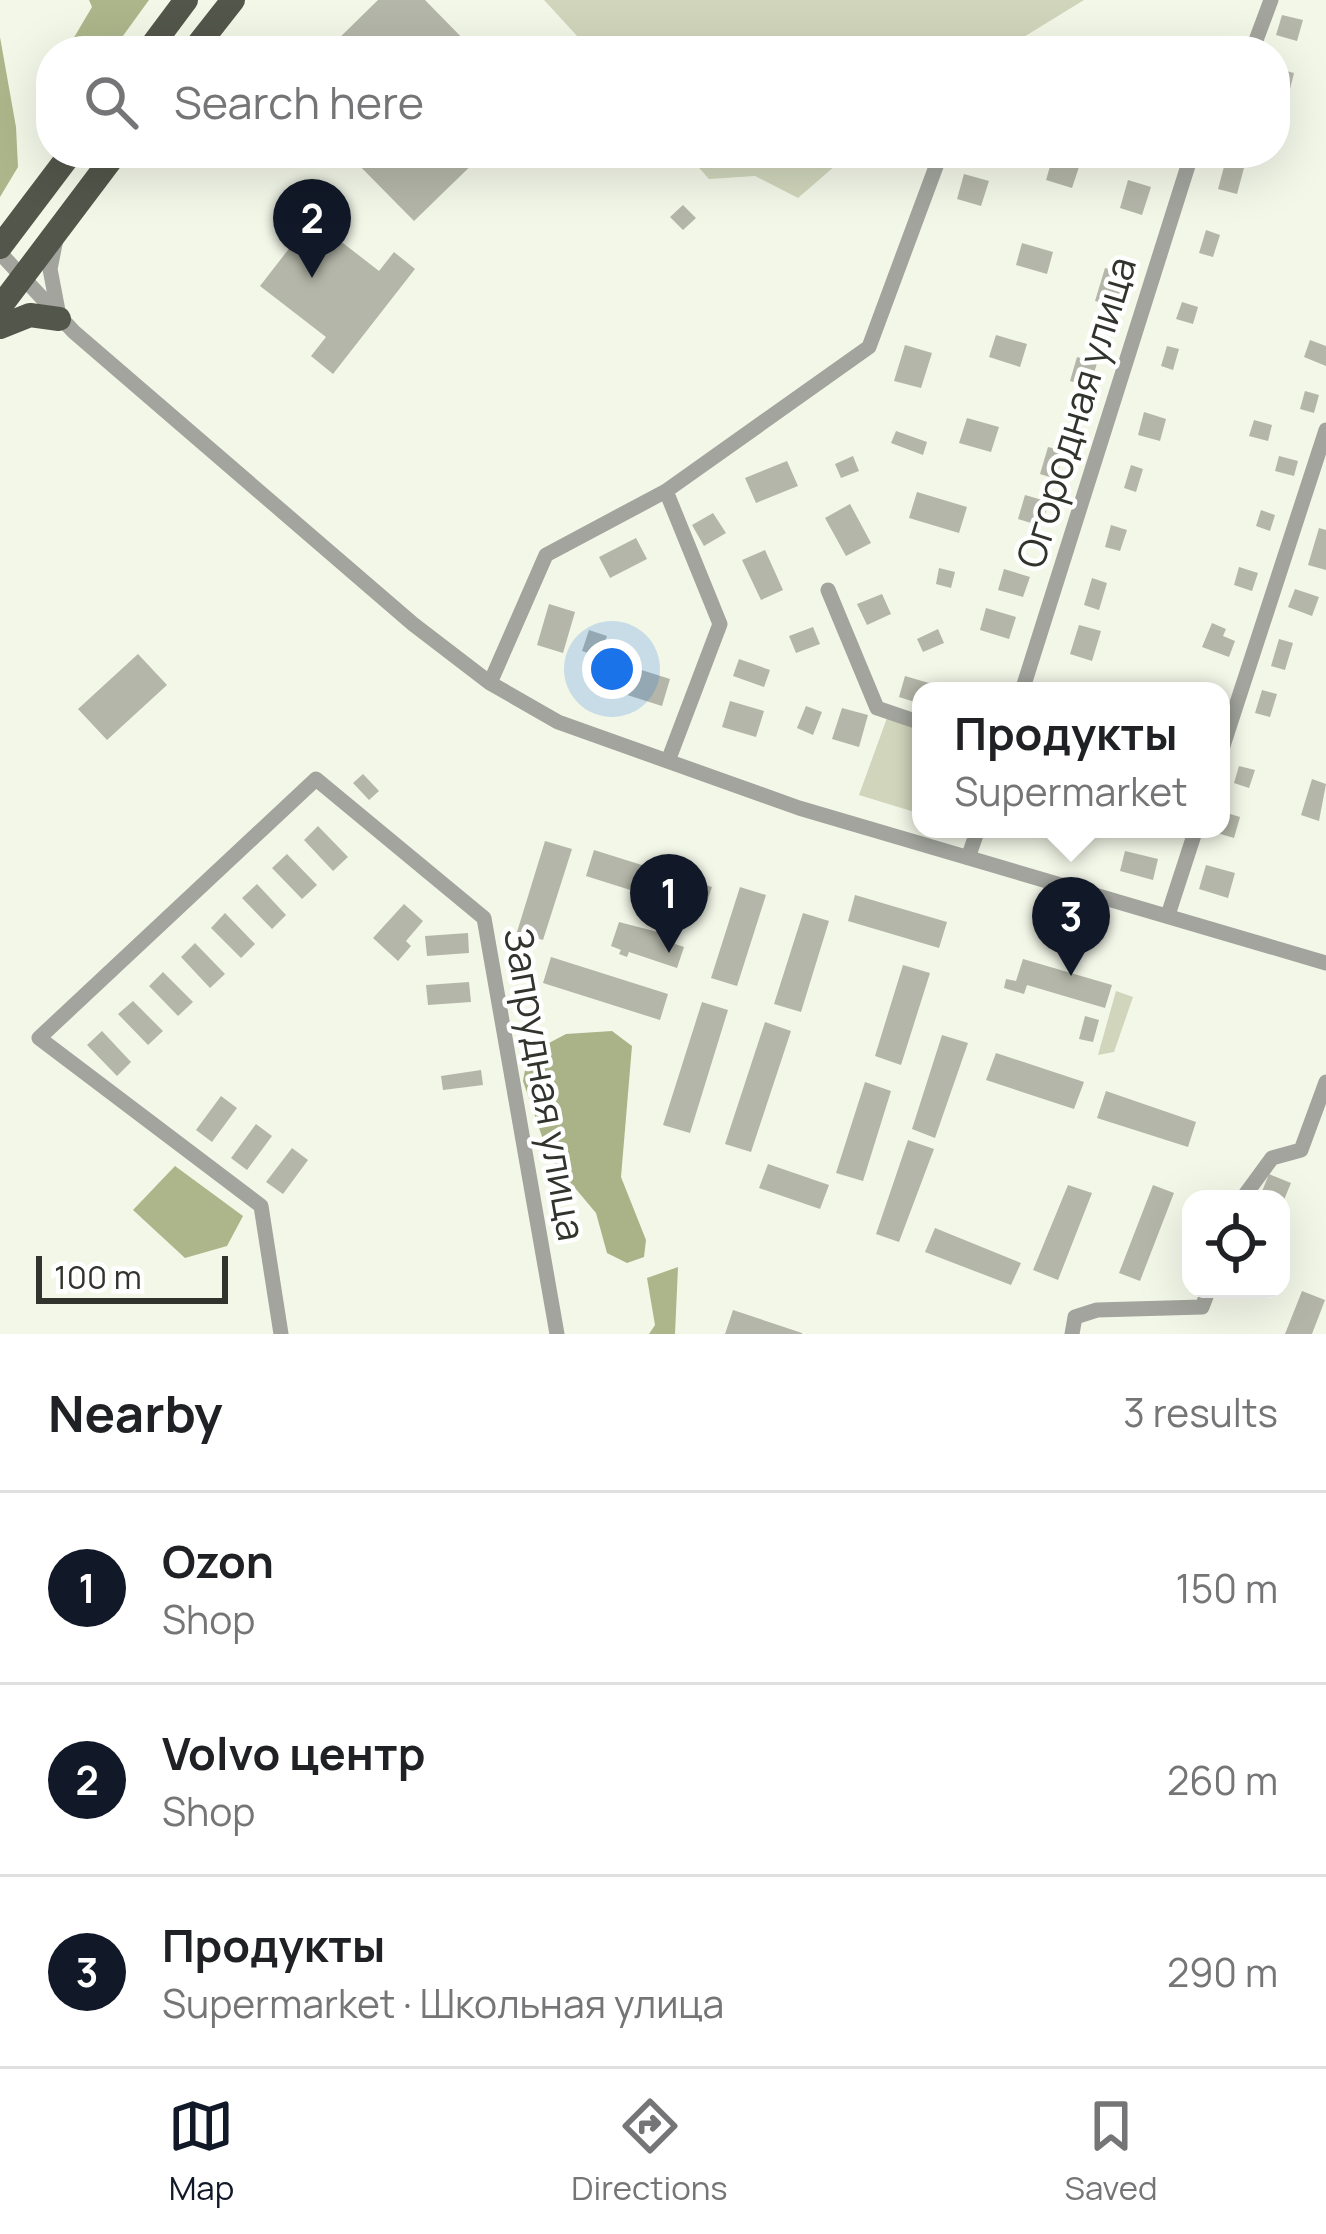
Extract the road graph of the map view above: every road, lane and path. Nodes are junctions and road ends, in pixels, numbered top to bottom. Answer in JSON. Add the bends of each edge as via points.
{"nodes":[{"id":1,"x":186,"y":0,"type":"edge"},
{"id":2,"x":233,"y":0,"type":"edge"},
{"id":3,"x":1271,"y":0,"type":"edge"},
{"id":4,"x":159,"y":36,"type":"edge"},
{"id":5,"x":205,"y":36,"type":"edge"},
{"id":6,"x":1258,"y":36,"type":"edge"},
{"id":7,"x":60,"y":168,"type":"edge"},
{"id":8,"x":105,"y":168,"type":"edge"},
{"id":9,"x":935,"y":168,"type":"edge"},
{"id":10,"x":1187,"y":168,"type":"edge"},
{"id":11,"x":44,"y":189,"type":"junction"},
{"id":12,"x":0,"y":213,"type":"edge"},
{"id":13,"x":58,"y":229,"type":"junction"},
{"id":14,"x":0,"y":250,"type":"edge"},
{"id":15,"x":22,"y":278,"type":"junction"},
{"id":16,"x":0,"y":307,"type":"edge"},
{"id":17,"x":59,"y":319,"type":"junction"},
{"id":18,"x":0,"y":327,"type":"edge"},
{"id":19,"x":1326,"y":430,"type":"edge"},
{"id":20,"x":666,"y":491,"type":"junction"},
{"id":21,"x":828,"y":590,"type":"dead end"},
{"id":22,"x":1025,"y":682,"type":"edge"},
{"id":23,"x":490,"y":683,"type":"junction"},
{"id":24,"x":912,"y":720,"type":"edge"},
{"id":25,"x":1230,"y":724,"type":"edge"},
{"id":26,"x":668,"y":761,"type":"junction"},
{"id":27,"x":975,"y":838,"type":"edge"},
{"id":28,"x":1193,"y":838,"type":"edge"},
{"id":29,"x":968,"y":858,"type":"junction"},
{"id":30,"x":1168,"y":914,"type":"junction"},
{"id":31,"x":1326,"y":963,"type":"edge"},
{"id":32,"x":1326,"y":1082,"type":"edge"},
{"id":33,"x":1247,"y":1190,"type":"edge"},
{"id":34,"x":1205,"y":1298,"type":"edge"},
{"id":35,"x":281,"y":1334,"type":"edge"},
{"id":36,"x":557,"y":1334,"type":"edge"},
{"id":37,"x":1072,"y":1334,"type":"edge"}],
"edges":[{"from":1,"to":4,"type":"highway"},
{"from":2,"to":5,"type":"highway"},
{"from":3,"to":6,"type":"street"},
{"from":7,"to":11,"type":"highway"},
{"from":8,"to":13,"type":"highway"},
{"from":9,"to":20,"type":"street","via":[[869,347]]},
{"from":10,"to":22,"type":"street","name":"Огородная улица"},
{"from":11,"to":12,"type":"highway"},
{"from":11,"to":14,"type":"highway"},
{"from":13,"to":15,"type":"highway"},
{"from":13,"to":17,"type":"street","via":[[50,269]]},
{"from":14,"to":15,"type":"street"},
{"from":15,"to":16,"type":"highway"},
{"from":15,"to":17,"type":"street"},
{"from":17,"to":18,"type":"highway","via":[[29,315]]},
{"from":17,"to":23,"type":"street"},
{"from":19,"to":25,"type":"street"},
{"from":20,"to":23,"type":"street","via":[[546,555]]},
{"from":20,"to":26,"type":"street","via":[[720,624]]},
{"from":21,"to":24,"type":"street","via":[[877,708]]},
{"from":23,"to":26,"type":"street","via":[[558,722]]},
{"from":26,"to":29,"type":"street"},
{"from":27,"to":29,"type":"street"},
{"from":28,"to":30,"type":"street"},
{"from":29,"to":30,"type":"street"},
{"from":30,"to":31,"type":"street"},
{"from":32,"to":33,"type":"street","via":[[1301,1150],[1272,1158]]},
{"from":34,"to":37,"type":"street","via":[[1202,1306],[1097,1310],[1075,1317]]},
{"from":35,"to":36,"type":"street","name":"Запрудная улица","via":[[261,1206],[38,1038],[316,779],[484,917]]}]}
